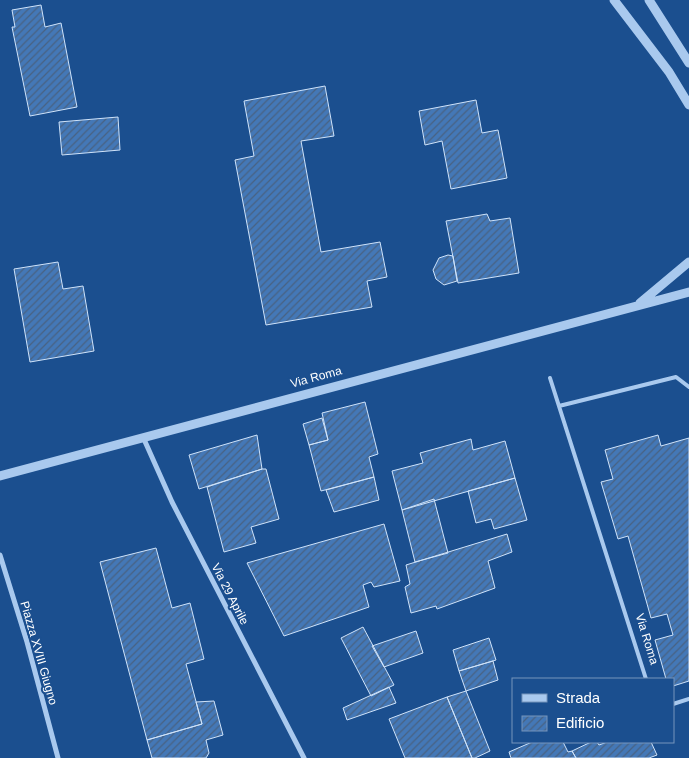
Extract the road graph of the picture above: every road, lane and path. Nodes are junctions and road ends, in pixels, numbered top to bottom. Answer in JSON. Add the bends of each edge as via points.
{"nodes":[{"id":1,"x":614,"y":0,"type":"edge"},
{"id":2,"x":649,"y":0,"type":"edge"},
{"id":3,"x":689,"y":63,"type":"edge"},
{"id":4,"x":689,"y":105,"type":"edge"},
{"id":5,"x":689,"y":262,"type":"edge"},
{"id":6,"x":689,"y":292,"type":"edge"},
{"id":7,"x":638,"y":304,"type":"junction"},
{"id":8,"x":550,"y":378,"type":"dead end"},
{"id":9,"x":689,"y":388,"type":"edge"},
{"id":10,"x":559,"y":406,"type":"junction"},
{"id":11,"x":143,"y":436,"type":"junction"},
{"id":12,"x":0,"y":476,"type":"edge"},
{"id":13,"x":0,"y":555,"type":"edge"},
{"id":14,"x":646,"y":678,"type":"edge"},
{"id":15,"x":689,"y":699,"type":"edge"},
{"id":16,"x":674,"y":704,"type":"edge"},
{"id":17,"x":58,"y":758,"type":"edge"},
{"id":18,"x":304,"y":758,"type":"edge"}],
"edges":[{"from":1,"to":4,"type":"street","via":[[669,72]]},
{"from":2,"to":3,"type":"street"},
{"from":5,"to":7,"type":"street","name":"Via Roma"},
{"from":6,"to":7,"type":"street","name":"Via Roma"},
{"from":7,"to":11,"type":"street","name":"Via Roma"},
{"from":8,"to":10,"type":"lane","name":"Via Roma"},
{"from":9,"to":10,"type":"lane","via":[[676,377]]},
{"from":10,"to":14,"type":"lane","name":"Via Roma"},
{"from":11,"to":12,"type":"street","name":"Via Roma"},
{"from":11,"to":18,"type":"street","name":"Via 29 Aprile","via":[[172,502]]},
{"from":13,"to":17,"type":"street","name":"Piazza XVIII Giugno"},
{"from":15,"to":16,"type":"lane"}]}
